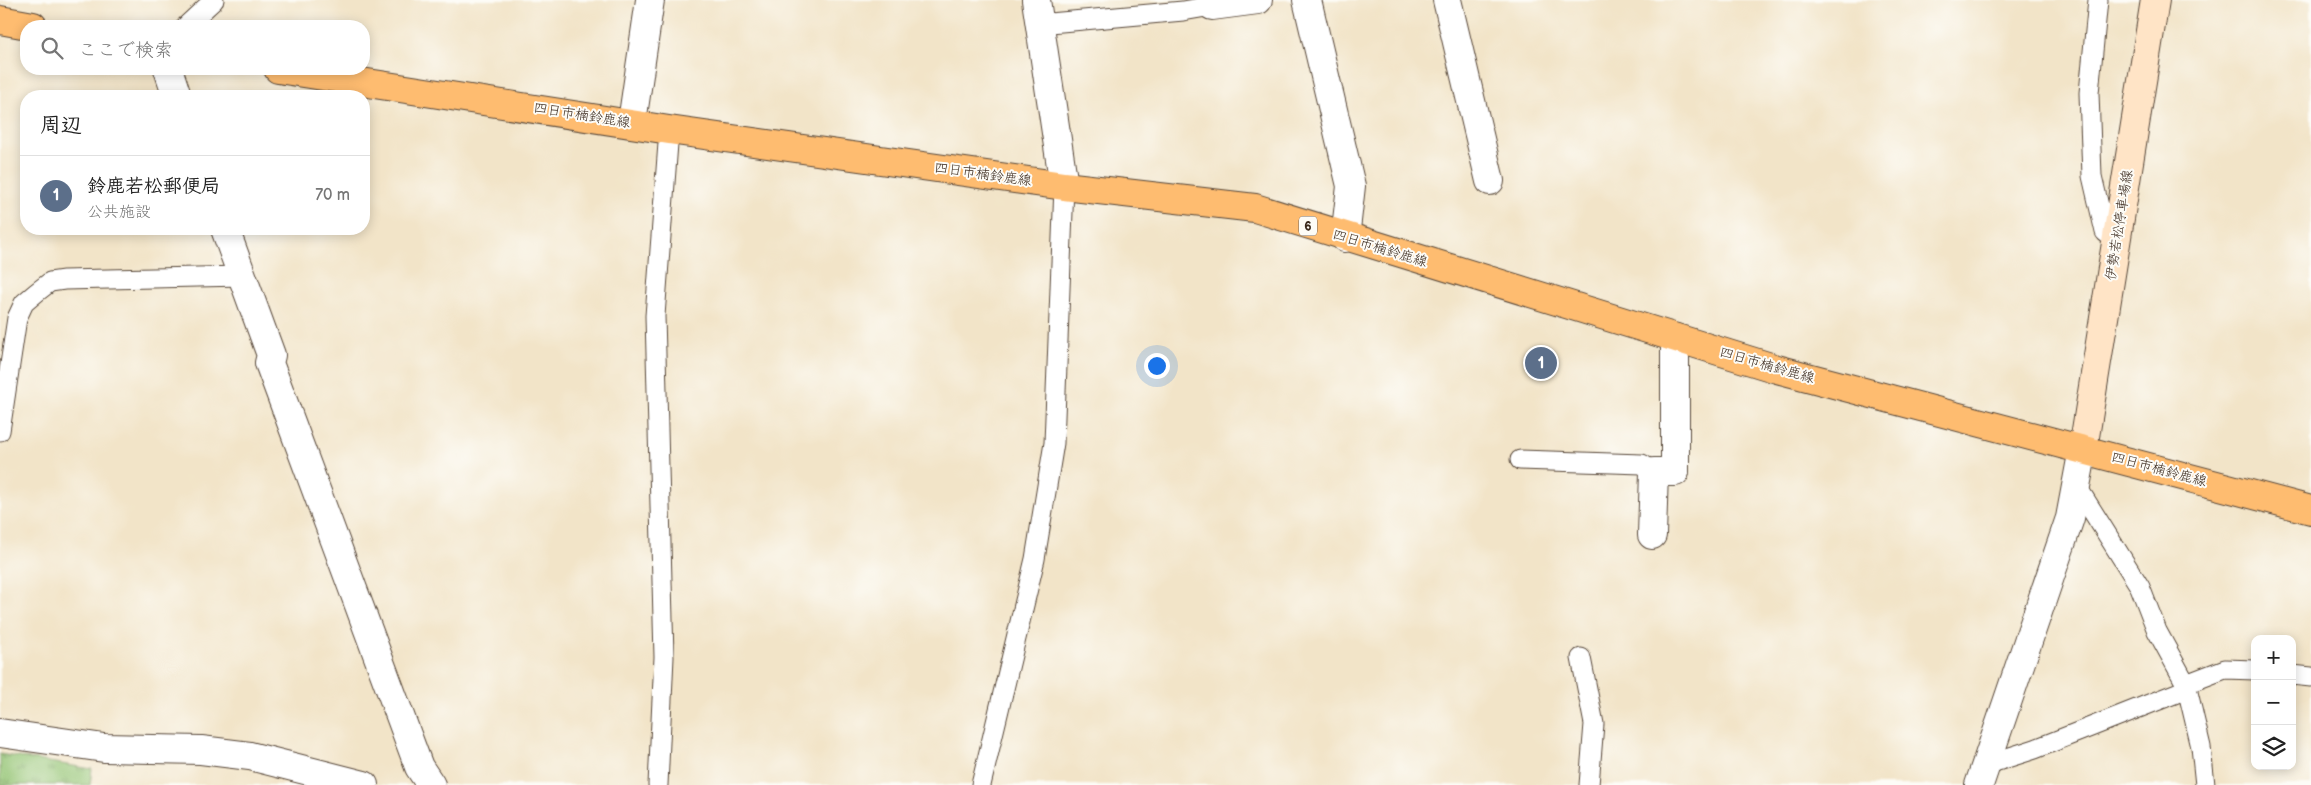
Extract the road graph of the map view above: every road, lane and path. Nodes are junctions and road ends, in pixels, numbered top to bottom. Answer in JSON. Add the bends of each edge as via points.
{"nodes":[{"id":1,"x":214,"y":0,"type":"edge"},
{"id":2,"x":650,"y":0,"type":"edge"},
{"id":3,"x":1258,"y":0,"type":"edge"},
{"id":4,"x":1307,"y":0,"type":"edge"},
{"id":5,"x":1447,"y":0,"type":"edge"},
{"id":6,"x":2098,"y":0,"type":"edge"},
{"id":7,"x":2155,"y":0,"type":"edge"},
{"id":8,"x":1212,"y":6,"type":"joint"},
{"id":9,"x":1037,"y":12,"type":"edge"},
{"id":10,"x":0,"y":20,"type":"edge"},
{"id":11,"x":192,"y":20,"type":"edge"},
{"id":12,"x":20,"y":24,"type":"edge"},
{"id":13,"x":170,"y":75,"type":"edge"},
{"id":14,"x":318,"y":75,"type":"edge"},
{"id":15,"x":176,"y":90,"type":"edge"},
{"id":16,"x":632,"y":122,"type":"junction"},
{"id":17,"x":669,"y":130,"type":"junction"},
{"id":18,"x":1490,"y":181,"type":"dead end"},
{"id":19,"x":1064,"y":186,"type":"junction"},
{"id":20,"x":227,"y":235,"type":"edge"},
{"id":21,"x":1346,"y":238,"type":"junction"},
{"id":22,"x":2116,"y":241,"type":"junction"},
{"id":23,"x":242,"y":276,"type":"junction"},
{"id":24,"x":1675,"y":338,"type":"junction"},
{"id":25,"x":0,"y":431,"type":"edge"},
{"id":26,"x":2083,"y":449,"type":"junction"},
{"id":27,"x":1520,"y":460,"type":"dead end"},
{"id":28,"x":1654,"y":472,"type":"junction"},
{"id":29,"x":2076,"y":486,"type":"junction"},
{"id":30,"x":2311,"y":510,"type":"edge"},
{"id":31,"x":1652,"y":535,"type":"dead end"},
{"id":32,"x":1581,"y":658,"type":"dead end"},
{"id":33,"x":2251,"y":670,"type":"edge"},
{"id":34,"x":2296,"y":675,"type":"edge"},
{"id":35,"x":2311,"y":677,"type":"edge"},
{"id":36,"x":2186,"y":686,"type":"junction"},
{"id":37,"x":0,"y":733,"type":"edge"},
{"id":38,"x":1982,"y":775,"type":"edge"},
{"id":39,"x":364,"y":785,"type":"edge"},
{"id":40,"x":431,"y":785,"type":"edge"},
{"id":41,"x":658,"y":785,"type":"edge"},
{"id":42,"x":982,"y":785,"type":"edge"},
{"id":43,"x":1589,"y":785,"type":"edge"},
{"id":44,"x":2206,"y":785,"type":"edge"}],
"edges":[{"from":1,"to":11,"type":"lane"},
{"from":2,"to":16,"type":"street"},
{"from":3,"to":8,"type":"street"},
{"from":4,"to":21,"type":"street","via":[[1350,186]]},
{"from":5,"to":18,"type":"street"},
{"from":6,"to":22,"type":"lane","via":[[2090,93],[2092,176],[2105,232]]},
{"from":7,"to":22,"type":"main road","name":"伊勢若松停車場線"},
{"from":8,"to":9,"type":"lane","via":[[1183,11]]},
{"from":9,"to":19,"type":"street"},
{"from":10,"to":12,"type":"main road"},
{"from":13,"to":15,"type":"street"},
{"from":14,"to":16,"type":"main road","name":"四日市楠鈴鹿線","number":"6"},
{"from":16,"to":17,"type":"main road","name":"四日市楠鈴鹿線","number":"6"},
{"from":17,"to":19,"type":"main road","name":"四日市楠鈴鹿線","number":"6"},
{"from":17,"to":41,"type":"lane","via":[[655,316],[664,657]]},
{"from":19,"to":21,"type":"main road","name":"四日市楠鈴鹿線","number":"6","via":[[1255,208]]},
{"from":19,"to":42,"type":"lane","via":[[1054,443],[1035,559]]},
{"from":20,"to":23,"type":"street"},
{"from":21,"to":24,"type":"main road","name":"四日市楠鈴鹿線","number":"6"},
{"from":22,"to":26,"type":"main road","name":"伊勢若松停車場線"},
{"from":23,"to":25,"type":"lane","via":[[82,278],[50,282],[24,303],[17,318]]},
{"from":23,"to":40,"type":"street","via":[[271,356],[272,372],[419,767]]},
{"from":24,"to":26,"type":"main road","name":"四日市楠鈴鹿線","number":"6","via":[[1776,369]]},
{"from":24,"to":28,"type":"street","via":[[1675,472]]},
{"from":26,"to":29,"type":"street"},
{"from":26,"to":30,"type":"main road","name":"四日市楠鈴鹿線","number":"6"},
{"from":27,"to":28,"type":"lane","via":[[1642,464]]},
{"from":28,"to":31,"type":"street"},
{"from":29,"to":36,"type":"lane","via":[[2140,587],[2157,631]]},
{"from":29,"to":38,"type":"street","via":[[2070,518]]},
{"from":32,"to":43,"type":"lane","via":[[1594,724]]},
{"from":33,"to":36,"type":"lane","via":[[2225,668]]},
{"from":34,"to":35,"type":"lane"},
{"from":36,"to":38,"type":"lane","via":[[2035,749]]},
{"from":36,"to":44,"type":"lane","via":[[2201,747]]},
{"from":37,"to":39,"type":"street","via":[[104,748],[201,750],[250,756]]}]}
